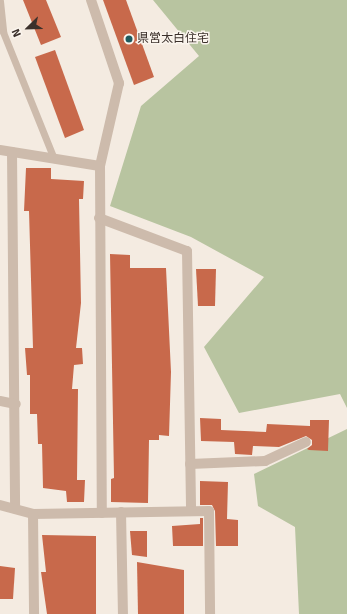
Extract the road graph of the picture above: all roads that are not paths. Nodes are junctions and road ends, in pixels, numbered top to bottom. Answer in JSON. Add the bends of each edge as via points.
{"nodes":[{"id":1,"x":91,"y":0,"type":"edge"},
{"id":2,"x":0,"y":1,"type":"edge"},
{"id":3,"x":0,"y":150,"type":"edge"},
{"id":4,"x":12,"y":152,"type":"junction"},
{"id":5,"x":54,"y":159,"type":"junction"},
{"id":6,"x":100,"y":166,"type":"junction"},
{"id":7,"x":99,"y":218,"type":"junction"},
{"id":8,"x":0,"y":401,"type":"edge"},
{"id":9,"x":16,"y":404,"type":"junction"},
{"id":10,"x":306,"y":442,"type":"dead end"},
{"id":11,"x":190,"y":464,"type":"junction"},
{"id":12,"x":0,"y":505,"type":"edge"},
{"id":13,"x":15,"y":507,"type":"junction"},
{"id":14,"x":191,"y":511,"type":"junction"},
{"id":15,"x":121,"y":512,"type":"junction"},
{"id":16,"x":102,"y":513,"type":"junction"},
{"id":17,"x":33,"y":514,"type":"junction"},
{"id":18,"x":34,"y":614,"type":"edge"},
{"id":19,"x":123,"y":614,"type":"edge"},
{"id":20,"x":210,"y":614,"type":"edge"}],
"edges":[{"from":1,"to":6,"type":"street","via":[[119,83]]},
{"from":2,"to":5,"type":"lane","via":[[3,32]]},
{"from":3,"to":4,"type":"street"},
{"from":4,"to":5,"type":"street"},
{"from":4,"to":9,"type":"street"},
{"from":5,"to":6,"type":"street"},
{"from":6,"to":7,"type":"street"},
{"from":7,"to":11,"type":"street","via":[[187,251]]},
{"from":7,"to":16,"type":"street"},
{"from":8,"to":9,"type":"street"},
{"from":9,"to":13,"type":"street"},
{"from":10,"to":11,"type":"street","via":[[265,461]]},
{"from":11,"to":14,"type":"street"},
{"from":12,"to":13,"type":"street"},
{"from":13,"to":17,"type":"street"},
{"from":14,"to":15,"type":"street"},
{"from":14,"to":20,"type":"street","via":[[209,511]]},
{"from":15,"to":16,"type":"street"},
{"from":15,"to":19,"type":"street"},
{"from":16,"to":17,"type":"street"},
{"from":17,"to":18,"type":"street"}]}
